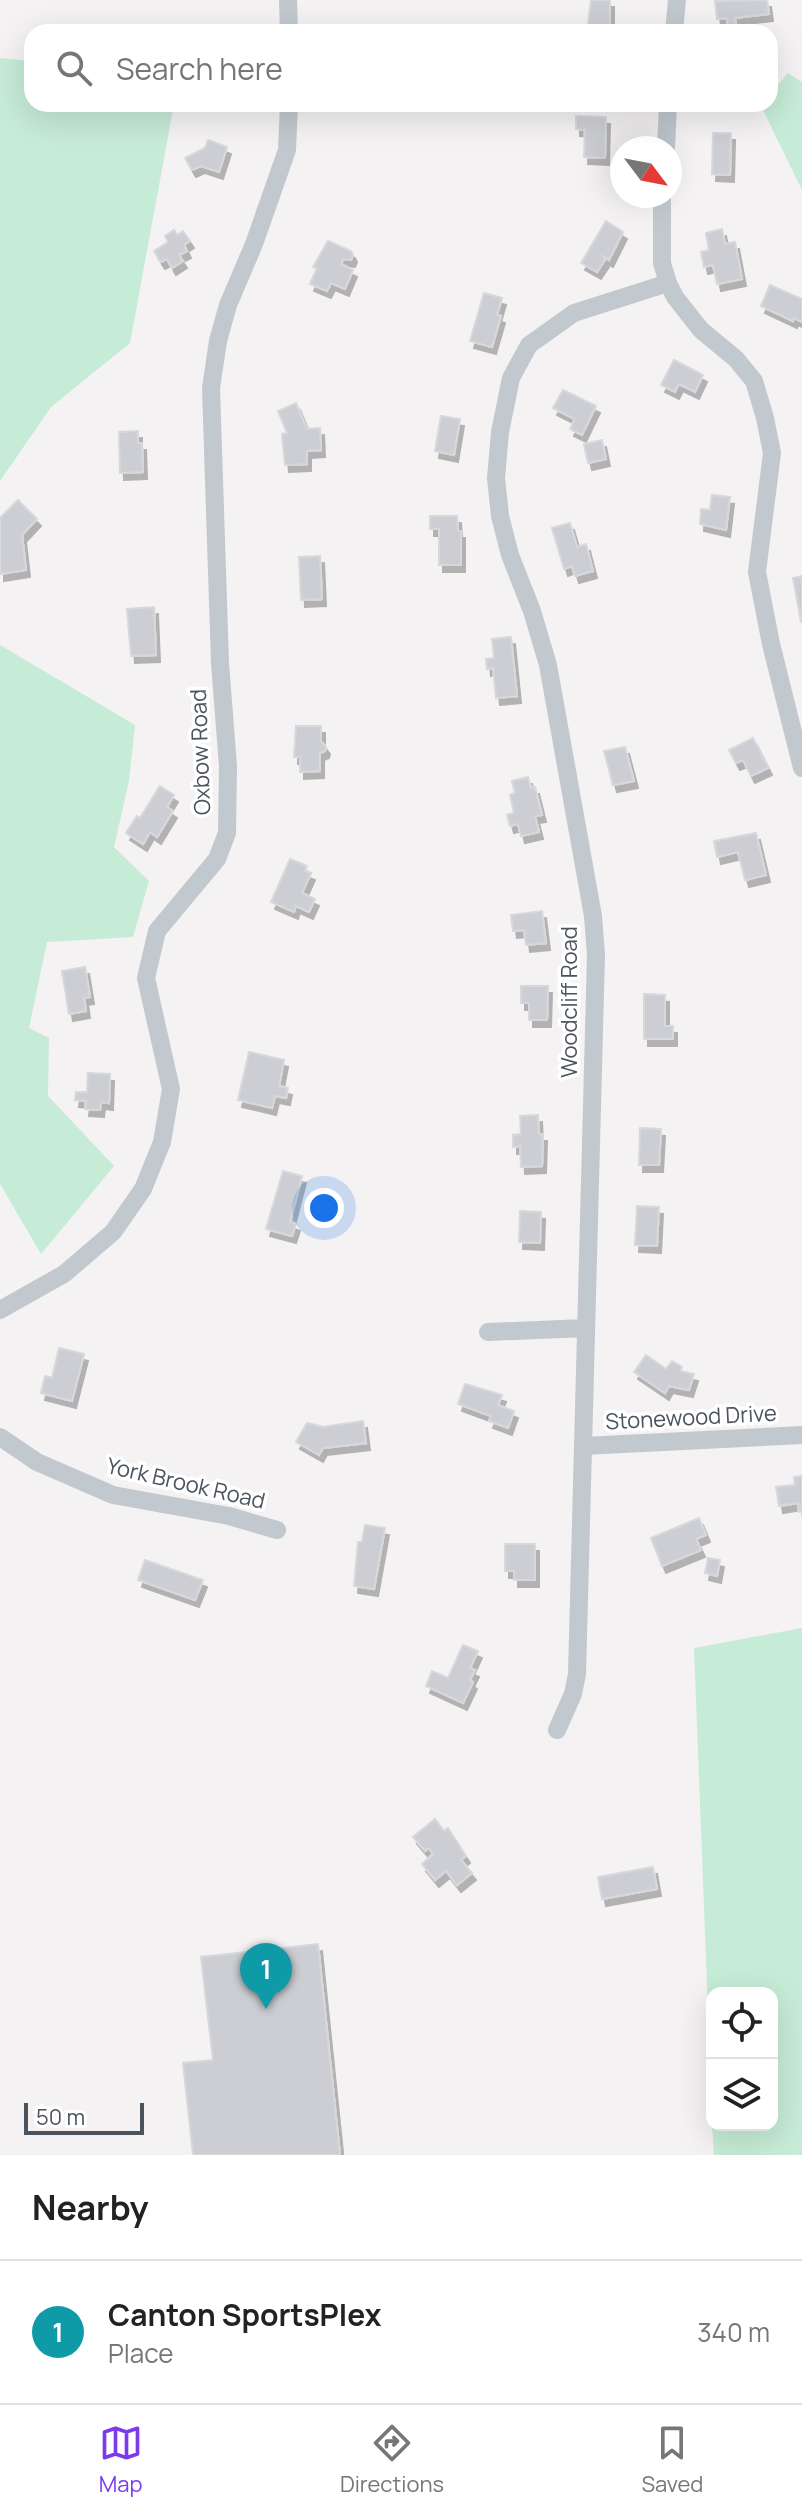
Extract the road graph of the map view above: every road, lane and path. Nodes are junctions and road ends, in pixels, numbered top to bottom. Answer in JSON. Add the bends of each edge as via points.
{"nodes":[{"id":1,"x":288,"y":0,"type":"edge"},
{"id":2,"x":677,"y":0,"type":"edge"},
{"id":3,"x":289,"y":24,"type":"edge"},
{"id":4,"x":675,"y":24,"type":"edge"},
{"id":5,"x":289,"y":112,"type":"edge"},
{"id":6,"x":668,"y":112,"type":"edge"},
{"id":7,"x":667,"y":136,"type":"edge"},
{"id":8,"x":662,"y":208,"type":"edge"},
{"id":9,"x":668,"y":283,"type":"junction"},
{"id":10,"x":802,"y":768,"type":"edge"},
{"id":11,"x":0,"y":1310,"type":"edge"},
{"id":12,"x":585,"y":1328,"type":"junction"},
{"id":13,"x":488,"y":1332,"type":"dead end"},
{"id":14,"x":802,"y":1435,"type":"edge"},
{"id":15,"x":0,"y":1437,"type":"edge"},
{"id":16,"x":583,"y":1446,"type":"junction"},
{"id":17,"x":277,"y":1530,"type":"dead end"},
{"id":18,"x":557,"y":1730,"type":"dead end"}],
"edges":[{"from":1,"to":3,"type":"street"},
{"from":2,"to":4,"type":"street"},
{"from":5,"to":11,"type":"street","name":"Oxbow Road","via":[[287,150],[228,305],[211,388],[227,833],[217,859],[157,931],[146,978],[171,1089],[162,1142],[143,1189],[113,1232],[64,1274]]},
{"from":6,"to":7,"type":"street"},
{"from":8,"to":9,"type":"street","via":[[662,263]]},
{"from":9,"to":10,"type":"street","via":[[701,330],[754,381],[765,418],[772,453],[757,572]]},
{"from":9,"to":12,"type":"street","name":"Woodcliff Road","via":[[574,313],[529,345],[511,378],[496,478],[510,555],[548,665],[593,916],[596,997]]},
{"from":12,"to":13,"type":"street"},
{"from":12,"to":16,"type":"street","name":"Woodcliff Road"},
{"from":14,"to":16,"type":"street","name":"Stonewood Drive"},
{"from":15,"to":17,"type":"street","name":"York Brook Road","via":[[37,1462],[113,1495]]},
{"from":16,"to":18,"type":"street","name":"Woodcliff Road","via":[[577,1674]]}]}
